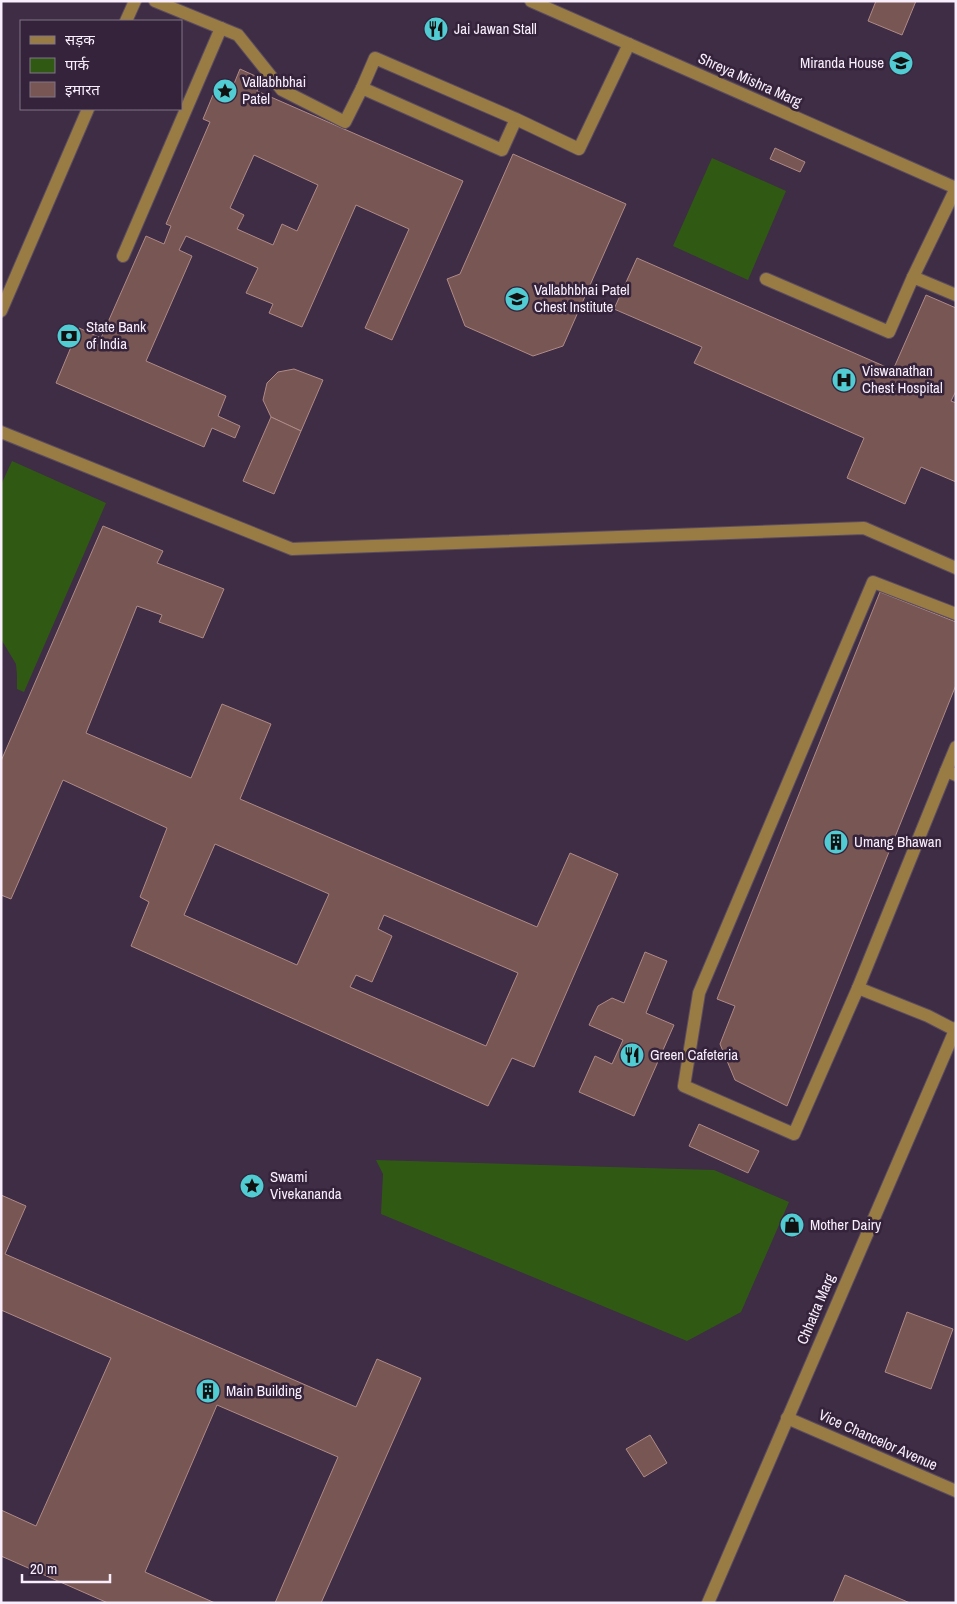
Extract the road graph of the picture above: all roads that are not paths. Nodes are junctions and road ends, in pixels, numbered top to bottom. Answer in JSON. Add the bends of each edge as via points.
{"nodes":[{"id":1,"x":135,"y":1,"type":"edge"},
{"id":2,"x":156,"y":1,"type":"edge"},
{"id":3,"x":531,"y":1,"type":"edge"},
{"id":4,"x":126,"y":20,"type":"edge"},
{"id":5,"x":221,"y":28,"type":"junction"},
{"id":6,"x":628,"y":44,"type":"junction"},
{"id":7,"x":362,"y":88,"type":"junction"},
{"id":8,"x":88,"y":110,"type":"edge"},
{"id":9,"x":516,"y":119,"type":"junction"},
{"id":10,"x":956,"y":188,"type":"edge"},
{"id":11,"x":123,"y":256,"type":"dead end"},
{"id":12,"x":913,"y":277,"type":"junction"},
{"id":13,"x":766,"y":279,"type":"dead end"},
{"id":14,"x":956,"y":296,"type":"edge"},
{"id":15,"x":1,"y":310,"type":"edge"},
{"id":16,"x":1,"y":432,"type":"edge"},
{"id":17,"x":956,"y":568,"type":"edge"},
{"id":18,"x":956,"y":614,"type":"edge"},
{"id":19,"x":956,"y":747,"type":"edge"},
{"id":20,"x":951,"y":773,"type":"edge"},
{"id":21,"x":858,"y":988,"type":"junction"},
{"id":22,"x":955,"y":1029,"type":"edge"},
{"id":23,"x":787,"y":1418,"type":"junction"},
{"id":24,"x":956,"y":1492,"type":"edge"},
{"id":25,"x":708,"y":1603,"type":"edge"}],
"edges":[{"from":1,"to":4,"type":"street"},
{"from":2,"to":5,"type":"street"},
{"from":3,"to":6,"type":"street","name":"Shreya Mishra Marg"},
{"from":5,"to":7,"type":"street","via":[[238,35],[282,90],[345,122]]},
{"from":5,"to":11,"type":"street"},
{"from":6,"to":9,"type":"street","via":[[579,149]]},
{"from":6,"to":10,"type":"street","name":"Shreya Mishra Marg"},
{"from":7,"to":9,"type":"street","via":[[375,58]]},
{"from":7,"to":9,"type":"street","via":[[502,150]]},
{"from":8,"to":15,"type":"street"},
{"from":10,"to":12,"type":"street"},
{"from":12,"to":13,"type":"street","via":[[888,332]]},
{"from":12,"to":14,"type":"street"},
{"from":16,"to":17,"type":"street","via":[[292,549],[864,528]]},
{"from":18,"to":21,"type":"street","via":[[873,582],[699,993],[684,1086],[794,1134]]},
{"from":19,"to":20,"type":"street"},
{"from":20,"to":21,"type":"street"},
{"from":21,"to":22,"type":"street"},
{"from":22,"to":23,"type":"street","name":"Chhatra Marg"},
{"from":23,"to":24,"type":"street","name":"Vice Chancelor Avenue"},
{"from":23,"to":25,"type":"street","name":"Chhatra Marg"}]}
